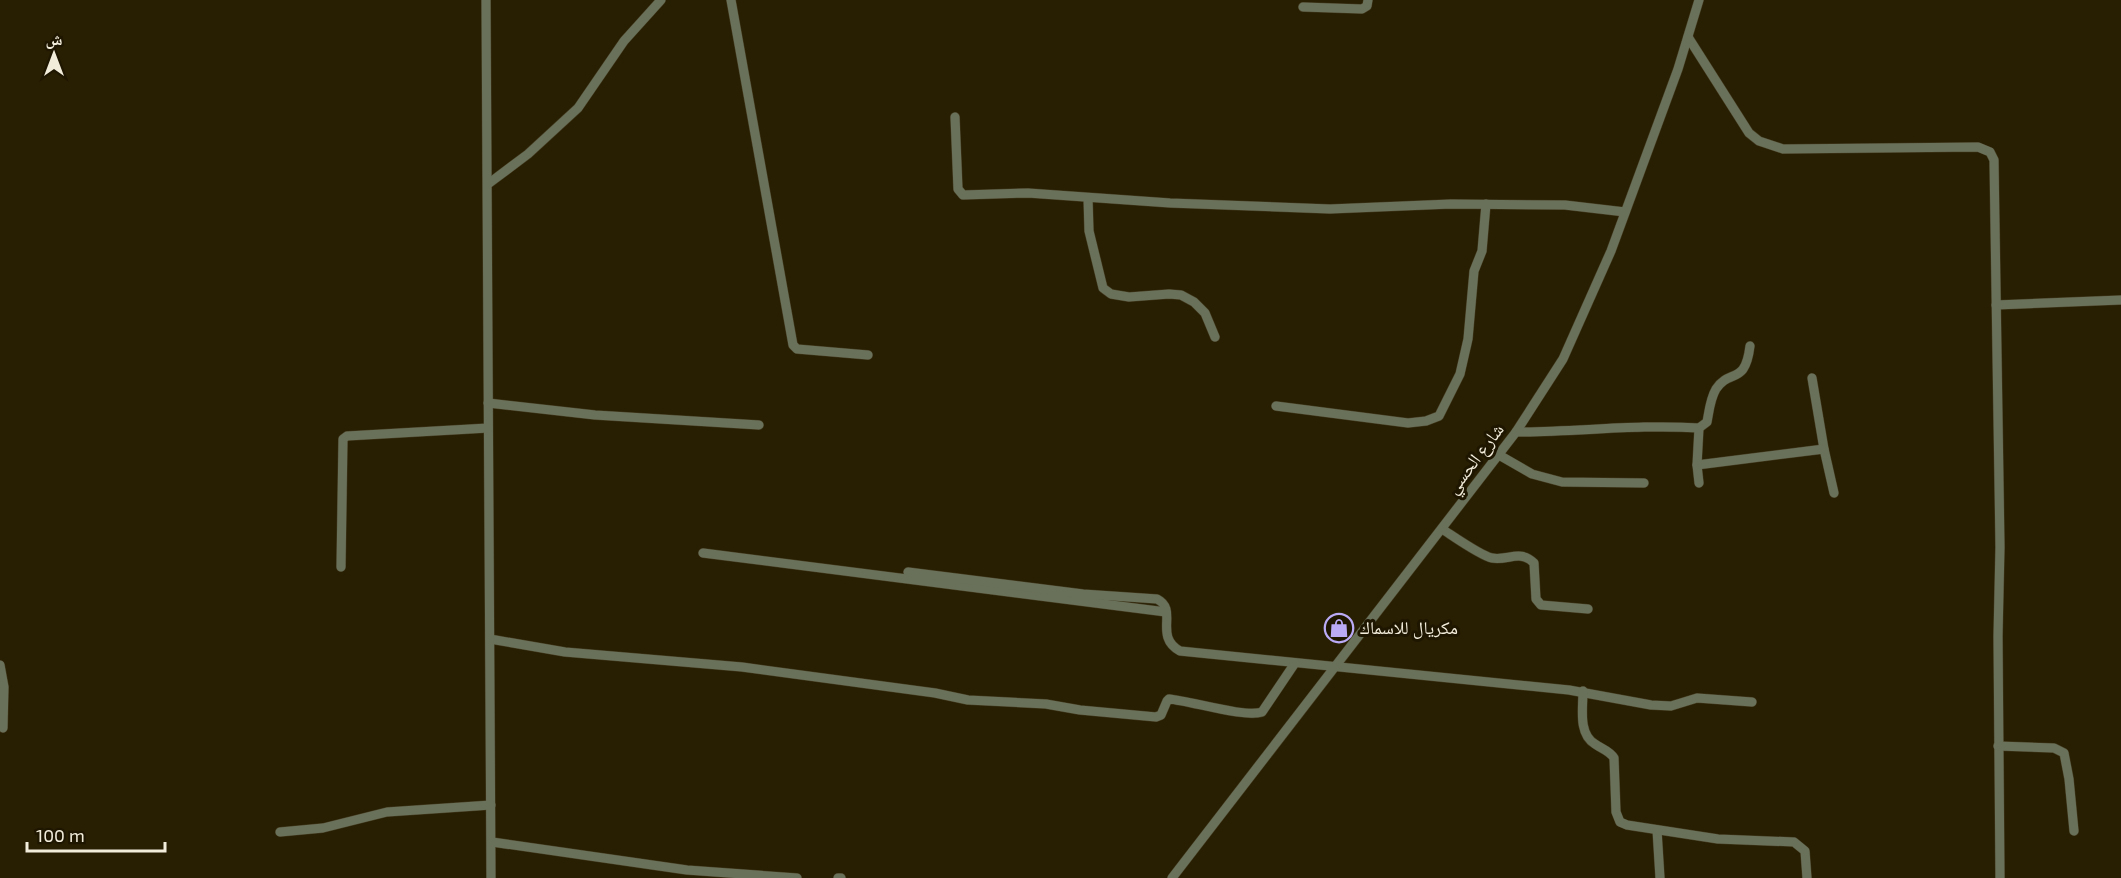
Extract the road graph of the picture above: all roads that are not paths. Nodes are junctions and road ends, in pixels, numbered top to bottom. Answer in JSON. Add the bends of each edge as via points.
{"nodes":[{"id":1,"x":486,"y":0,"type":"edge"},
{"id":2,"x":661,"y":0,"type":"edge"},
{"id":3,"x":731,"y":0,"type":"edge"},
{"id":4,"x":1368,"y":0,"type":"edge"},
{"id":5,"x":1699,"y":0,"type":"edge"},
{"id":6,"x":1303,"y":7,"type":"dead end"},
{"id":7,"x":1688,"y":37,"type":"junction"},
{"id":8,"x":955,"y":117,"type":"dead end"},
{"id":9,"x":488,"y":184,"type":"junction"},
{"id":10,"x":1088,"y":198,"type":"junction"},
{"id":11,"x":1486,"y":204,"type":"junction"},
{"id":12,"x":1625,"y":212,"type":"junction"},
{"id":13,"x":2121,"y":300,"type":"edge"},
{"id":14,"x":1996,"y":305,"type":"junction"},
{"id":15,"x":1215,"y":337,"type":"dead end"},
{"id":16,"x":1749,"y":346,"type":"dead end"},
{"id":17,"x":868,"y":355,"type":"dead end"},
{"id":18,"x":1812,"y":378,"type":"dead end"},
{"id":19,"x":488,"y":404,"type":"junction"},
{"id":20,"x":1276,"y":406,"type":"dead end"},
{"id":21,"x":759,"y":425,"type":"dead end"},
{"id":22,"x":488,"y":428,"type":"junction"},
{"id":23,"x":1700,"y":428,"type":"junction"},
{"id":24,"x":1516,"y":432,"type":"junction"},
{"id":25,"x":1824,"y":449,"type":"junction"},
{"id":26,"x":1499,"y":455,"type":"junction"},
{"id":27,"x":1697,"y":465,"type":"junction"},
{"id":28,"x":1644,"y":483,"type":"dead end"},
{"id":29,"x":1699,"y":483,"type":"dead end"},
{"id":30,"x":1834,"y":492,"type":"dead end"},
{"id":31,"x":1442,"y":529,"type":"junction"},
{"id":32,"x":703,"y":553,"type":"dead end"},
{"id":33,"x":341,"y":567,"type":"dead end"},
{"id":34,"x":908,"y":572,"type":"dead end"},
{"id":35,"x":1588,"y":609,"type":"dead end"},
{"id":36,"x":1166,"y":612,"type":"junction"},
{"id":37,"x":490,"y":639,"type":"junction"},
{"id":38,"x":1295,"y":663,"type":"junction"},
{"id":39,"x":0,"y":665,"type":"edge"},
{"id":40,"x":1336,"y":665,"type":"junction"},
{"id":41,"x":1582,"y":691,"type":"junction"},
{"id":42,"x":1752,"y":702,"type":"dead end"},
{"id":43,"x":3,"y":728,"type":"dead end"},
{"id":44,"x":1998,"y":746,"type":"junction"},
{"id":45,"x":491,"y":805,"type":"junction"},
{"id":46,"x":1657,"y":830,"type":"junction"},
{"id":47,"x":2074,"y":831,"type":"dead end"},
{"id":48,"x":280,"y":832,"type":"dead end"},
{"id":49,"x":492,"y":842,"type":"junction"},
{"id":50,"x":491,"y":878,"type":"edge"},
{"id":51,"x":796,"y":878,"type":"edge"},
{"id":52,"x":1172,"y":878,"type":"edge"},
{"id":53,"x":1660,"y":878,"type":"edge"},
{"id":54,"x":1807,"y":878,"type":"edge"},
{"id":55,"x":2000,"y":878,"type":"edge"}],
"edges":[{"from":1,"to":9,"type":"street"},
{"from":2,"to":9,"type":"street","via":[[624,41],[578,108]]},
{"from":3,"to":17,"type":"street","via":[[793,345],[797,349]]},
{"from":4,"to":6,"type":"street","via":[[1362,9]]},
{"from":5,"to":7,"type":"street","name":"شارع الحسي"},
{"from":7,"to":12,"type":"street","name":"شارع الحسي"},
{"from":7,"to":14,"type":"street","via":[[1741,123],[1770,146],[1974,146],[1990,152],[1994,165]]},
{"from":8,"to":10,"type":"street","via":[[958,189],[963,195],[1028,193]]},
{"from":9,"to":19,"type":"street"},
{"from":10,"to":11,"type":"street","via":[[1330,209]]},
{"from":10,"to":15,"type":"street","via":[[1089,231],[1103,288],[1111,294],[1129,297],[1181,296],[1205,313]]},
{"from":11,"to":12,"type":"street","via":[[1565,205]]},
{"from":11,"to":20,"type":"street","via":[[1482,250],[1474,271],[1460,374],[1439,416],[1408,423]]},
{"from":12,"to":24,"type":"street","name":"شارع الحسي","via":[[1563,358]]},
{"from":13,"to":14,"type":"street"},
{"from":14,"to":44,"type":"street"},
{"from":16,"to":23,"type":"street","via":[[1748,360],[1741,373],[1717,388],[1707,422]]},
{"from":18,"to":25,"type":"street"},
{"from":19,"to":21,"type":"street"},
{"from":19,"to":22,"type":"street"},
{"from":22,"to":33,"type":"street","via":[[346,436]]},
{"from":22,"to":37,"type":"street"},
{"from":23,"to":24,"type":"street"},
{"from":23,"to":27,"type":"street"},
{"from":24,"to":26,"type":"street","name":"شارع الحسي"},
{"from":25,"to":27,"type":"street"},
{"from":25,"to":30,"type":"street"},
{"from":26,"to":28,"type":"street","via":[[1532,474],[1562,482]]},
{"from":26,"to":31,"type":"street","name":"شارع الحسي"},
{"from":27,"to":29,"type":"street"},
{"from":31,"to":35,"type":"street","via":[[1491,558],[1530,558],[1534,562],[1536,599],[1541,605]]},
{"from":31,"to":40,"type":"street","name":"شارع الحسي"},
{"from":32,"to":36,"type":"street"},
{"from":34,"to":36,"type":"street","via":[[1083,594],[1157,599],[1163,602]]},
{"from":36,"to":38,"type":"street","via":[[1168,641],[1180,651]]},
{"from":37,"to":38,"type":"street","via":[[565,652],[742,667],[968,700],[1046,704],[1156,717],[1169,699],[1257,714]]},
{"from":37,"to":45,"type":"street"},
{"from":38,"to":40,"type":"street"},
{"from":39,"to":43,"type":"street"},
{"from":40,"to":41,"type":"street"},
{"from":40,"to":52,"type":"street","name":"شارع الحسي"},
{"from":41,"to":42,"type":"street","via":[[1651,705],[1671,706],[1697,698]]},
{"from":41,"to":46,"type":"street","via":[[1586,735],[1614,758],[1618,819],[1627,825]]},
{"from":44,"to":47,"type":"street","via":[[2054,748],[2064,753]]},
{"from":44,"to":55,"type":"street"},
{"from":45,"to":48,"type":"street","via":[[387,812],[333,826]]},
{"from":45,"to":49,"type":"street"},
{"from":46,"to":53,"type":"street"},
{"from":46,"to":54,"type":"street","via":[[1718,839],[1794,842],[1807,855]]},
{"from":49,"to":50,"type":"street"},
{"from":49,"to":51,"type":"street","via":[[687,870]]}]}
